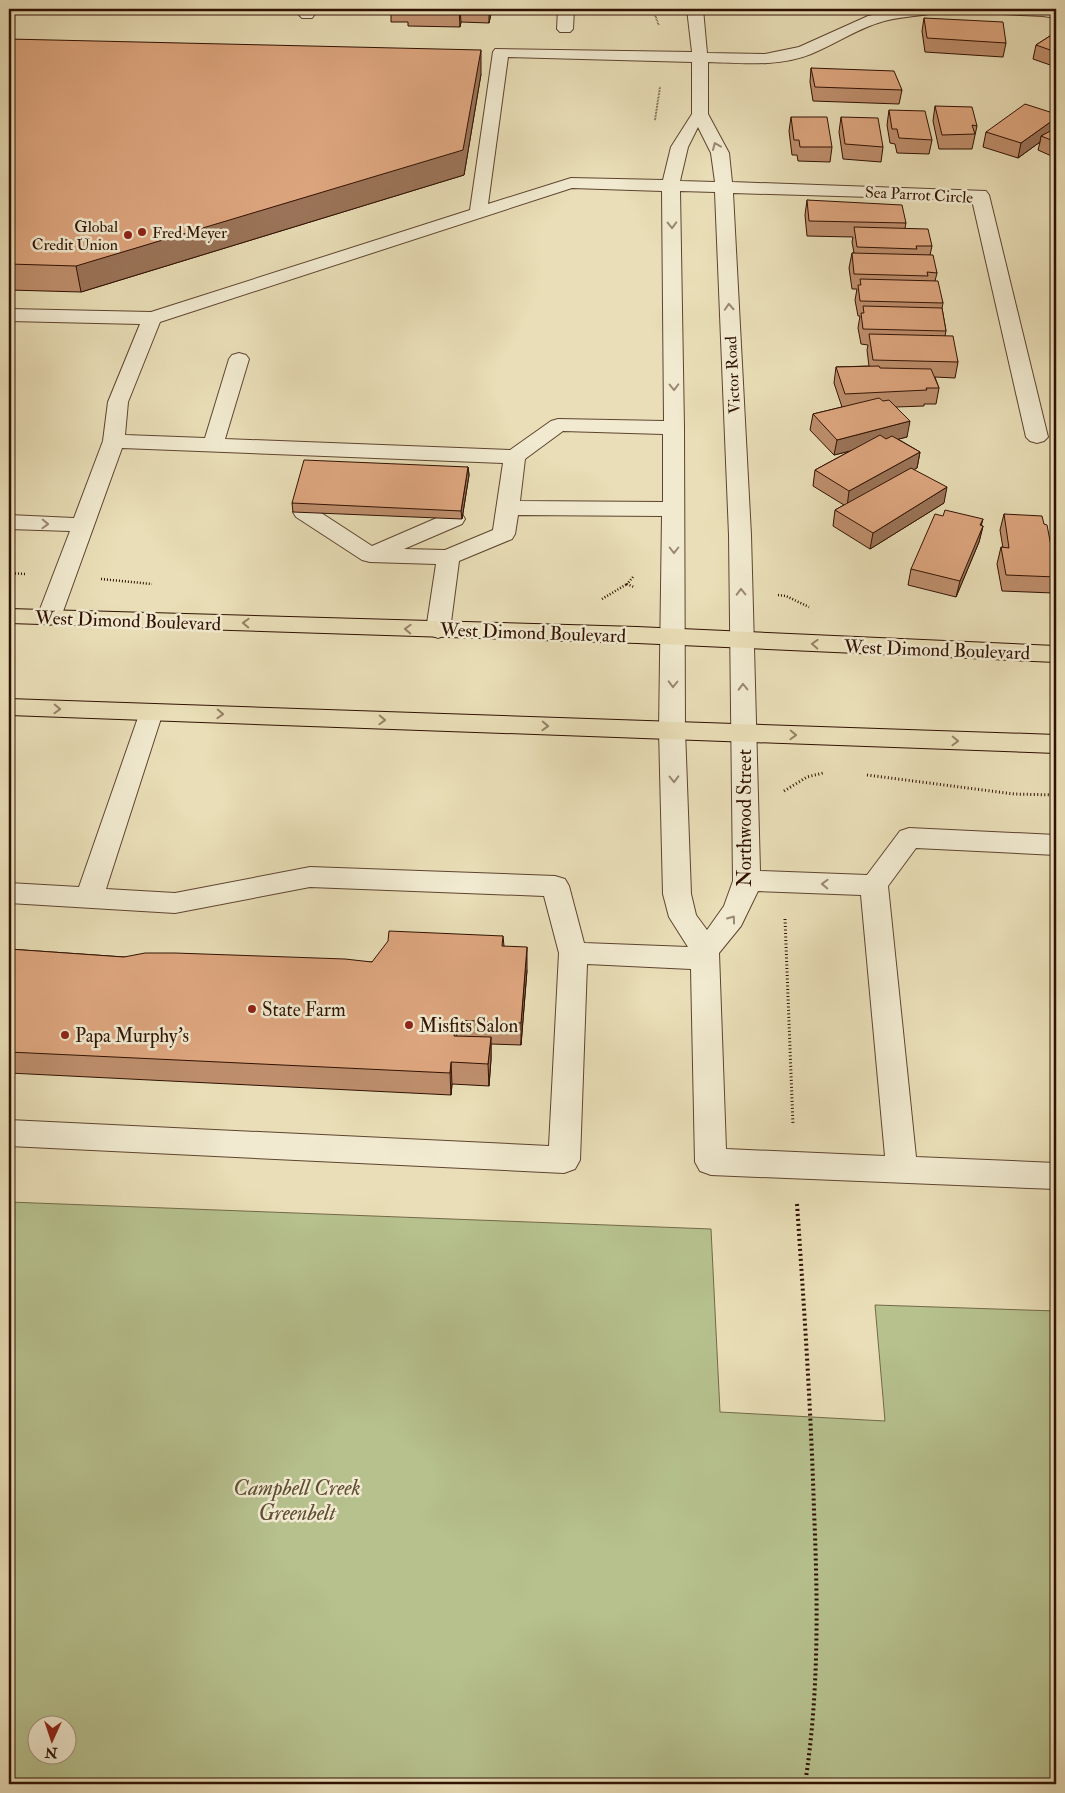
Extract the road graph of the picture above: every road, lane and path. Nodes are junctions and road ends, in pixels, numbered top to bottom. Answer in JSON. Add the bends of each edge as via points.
{"nodes":[{"id":1,"x":566,"y":9,"type":"edge"},
{"id":2,"x":696,"y":9,"type":"edge"},
{"id":3,"x":933,"y":9,"type":"edge"},
{"id":4,"x":1003,"y":9,"type":"edge"},
{"id":5,"x":1056,"y":14,"type":"edge"},
{"id":6,"x":565,"y":29,"type":"dead end"},
{"id":7,"x":481,"y":51,"type":"edge"},
{"id":8,"x":501,"y":52,"type":"junction"},
{"id":9,"x":700,"y":57,"type":"junction"},
{"id":10,"x":700,"y":114,"type":"junction"},
{"id":11,"x":672,"y":186,"type":"junction"},
{"id":12,"x":723,"y":188,"type":"junction"},
{"id":13,"x":478,"y":213,"type":"junction"},
{"id":14,"x":9,"y":315,"type":"edge"},
{"id":15,"x":152,"y":318,"type":"junction"},
{"id":16,"x":239,"y":359,"type":"dead end"},
{"id":17,"x":674,"y":428,"type":"junction"},
{"id":18,"x":1036,"y":438,"type":"dead end"},
{"id":19,"x":114,"y":441,"type":"junction"},
{"id":20,"x":213,"y":445,"type":"junction"},
{"id":21,"x":401,"y":452,"type":"junction"},
{"id":22,"x":515,"y":457,"type":"junction"},
{"id":23,"x":315,"y":468,"type":"edge"},
{"id":24,"x":347,"y":470,"type":"edge"},
{"id":25,"x":434,"y":473,"type":"edge"},
{"id":26,"x":461,"y":475,"type":"edge"},
{"id":27,"x":508,"y":508,"type":"junction"},
{"id":28,"x":674,"y":509,"type":"junction"},
{"id":29,"x":304,"y":512,"type":"edge"},
{"id":30,"x":336,"y":514,"type":"edge"},
{"id":31,"x":426,"y":517,"type":"edge"},
{"id":32,"x":454,"y":519,"type":"edge"},
{"id":33,"x":9,"y":522,"type":"edge"},
{"id":34,"x":82,"y":525,"type":"junction"},
{"id":35,"x":370,"y":554,"type":"junction"},
{"id":36,"x":448,"y":557,"type":"junction"},
{"id":37,"x":9,"y":616,"type":"edge"},
{"id":38,"x":49,"y":617,"type":"junction"},
{"id":39,"x":438,"y":630,"type":"junction"},
{"id":40,"x":674,"y":637,"type":"junction"},
{"id":41,"x":742,"y":640,"type":"junction"},
{"id":42,"x":1056,"y":654,"type":"edge"},
{"id":43,"x":9,"y":707,"type":"edge"},
{"id":44,"x":152,"y":712,"type":"junction"},
{"id":45,"x":672,"y":730,"type":"junction"},
{"id":46,"x":744,"y":734,"type":"junction"},
{"id":47,"x":1056,"y":744,"type":"edge"},
{"id":48,"x":825,"y":773,"type":"dead end"},
{"id":49,"x":861,"y":775,"type":"dead end"},
{"id":50,"x":745,"y":788,"type":"junction"},
{"id":51,"x":1056,"y":795,"type":"edge"},
{"id":52,"x":1056,"y":845,"type":"edge"},
{"id":53,"x":747,"y":881,"type":"junction"},
{"id":54,"x":784,"y":882,"type":"junction"},
{"id":55,"x":874,"y":885,"type":"junction"},
{"id":56,"x":9,"y":893,"type":"edge"},
{"id":57,"x":89,"y":898,"type":"junction"},
{"id":58,"x":573,"y":953,"type":"junction"},
{"id":59,"x":705,"y":955,"type":"junction"},
{"id":60,"x":9,"y":1133,"type":"edge"},
{"id":61,"x":794,"y":1166,"type":"junction"},
{"id":62,"x":902,"y":1170,"type":"junction"},
{"id":63,"x":1056,"y":1176,"type":"edge"},
{"id":64,"x":805,"y":1784,"type":"edge"}],
"edges":[{"from":1,"to":6,"type":"street"},
{"from":2,"to":9,"type":"street","name":"Victor Road"},
{"from":3,"to":9,"type":"street","via":[[873,19],[804,51],[765,59]]},
{"from":4,"to":5,"type":"street"},
{"from":7,"to":8,"type":"street"},
{"from":8,"to":9,"type":"street"},
{"from":8,"to":13,"type":"street"},
{"from":9,"to":10,"type":"street","name":"Victor Road"},
{"from":10,"to":11,"type":"street","via":[[678,147]]},
{"from":12,"to":10,"type":"street","name":"Victor Road","one_way":true,"via":[[720,154]]},
{"from":11,"to":12,"type":"street","name":"Sea Parrot Circle"},
{"from":11,"to":13,"type":"street","name":"Sea Parrot Circle","via":[[571,183]]},
{"from":11,"to":17,"type":"street","one_way":true},
{"from":12,"to":18,"type":"street","name":"Sea Parrot Circle","via":[[980,195]]},
{"from":41,"to":12,"type":"street","name":"Victor Road","one_way":true},
{"from":13,"to":15,"type":"street","name":"Sea Parrot Circle"},
{"from":14,"to":15,"type":"street","name":"Sea Parrot Circle"},
{"from":15,"to":19,"type":"street","via":[[118,402]]},
{"from":16,"to":20,"type":"street"},
{"from":17,"to":22,"type":"street","via":[[558,425]]},
{"from":17,"to":28,"type":"street"},
{"from":19,"to":20,"type":"street"},
{"from":19,"to":34,"type":"street"},
{"from":20,"to":21,"type":"street"},
{"from":21,"to":22,"type":"street"},
{"from":21,"to":23,"type":"street"},
{"from":21,"to":24,"type":"street"},
{"from":21,"to":25,"type":"street"},
{"from":21,"to":26,"type":"street"},
{"from":22,"to":27,"type":"street"},
{"from":27,"to":28,"type":"street"},
{"from":27,"to":36,"type":"street","via":[[504,534]]},
{"from":28,"to":40,"type":"street","one_way":true},
{"from":29,"to":35,"type":"street"},
{"from":30,"to":35,"type":"street"},
{"from":31,"to":35,"type":"street"},
{"from":32,"to":35,"type":"street"},
{"from":33,"to":34,"type":"street","one_way":true},
{"from":34,"to":38,"type":"street"},
{"from":35,"to":36,"type":"street"},
{"from":36,"to":39,"type":"street"},
{"from":37,"to":38,"type":"main road","name":"West Dimond Boulevard"},
{"from":39,"to":38,"type":"main road","name":"West Dimond Boulevard","one_way":true},
{"from":39,"to":40,"type":"main road","name":"West Dimond Boulevard"},
{"from":40,"to":41,"type":"main road","name":"West Dimond Boulevard"},
{"from":40,"to":45,"type":"street","one_way":true},
{"from":42,"to":41,"type":"main road","name":"West Dimond Boulevard","one_way":true},
{"from":46,"to":41,"type":"street","name":"Victor Road","one_way":true},
{"from":43,"to":44,"type":"main road","one_way":true},
{"from":44,"to":45,"type":"main road","one_way":true},
{"from":44,"to":57,"type":"street"},
{"from":45,"to":46,"type":"main road"},
{"from":45,"to":59,"type":"street","one_way":true,"via":[[677,894],[683,918]]},
{"from":46,"to":47,"type":"main road","one_way":true},
{"from":46,"to":50,"type":"street","name":"Northwood Street"},
{"from":48,"to":50,"type":"path","via":[[808,777],[779,794]]},
{"from":49,"to":51,"type":"path","via":[[1014,794]]},
{"from":50,"to":53,"type":"street","name":"Northwood Street"},
{"from":52,"to":55,"type":"street","via":[[909,838]]},
{"from":53,"to":54,"type":"street"},
{"from":59,"to":53,"type":"street","name":"Northwood Street","one_way":true,"via":[[737,912]]},
{"from":55,"to":54,"type":"street","one_way":true},
{"from":54,"to":61,"type":"path"},
{"from":55,"to":62,"type":"street"},
{"from":56,"to":57,"type":"street"},
{"from":57,"to":58,"type":"street","via":[[175,903],[310,877],[555,886]]},
{"from":58,"to":59,"type":"street"},
{"from":58,"to":60,"type":"street","via":[[564,1160]]},
{"from":59,"to":61,"type":"street","via":[[711,1162]]},
{"from":61,"to":62,"type":"street"},
{"from":61,"to":64,"type":"path","via":[[811,1419],[818,1615]]},
{"from":62,"to":63,"type":"street"}]}
